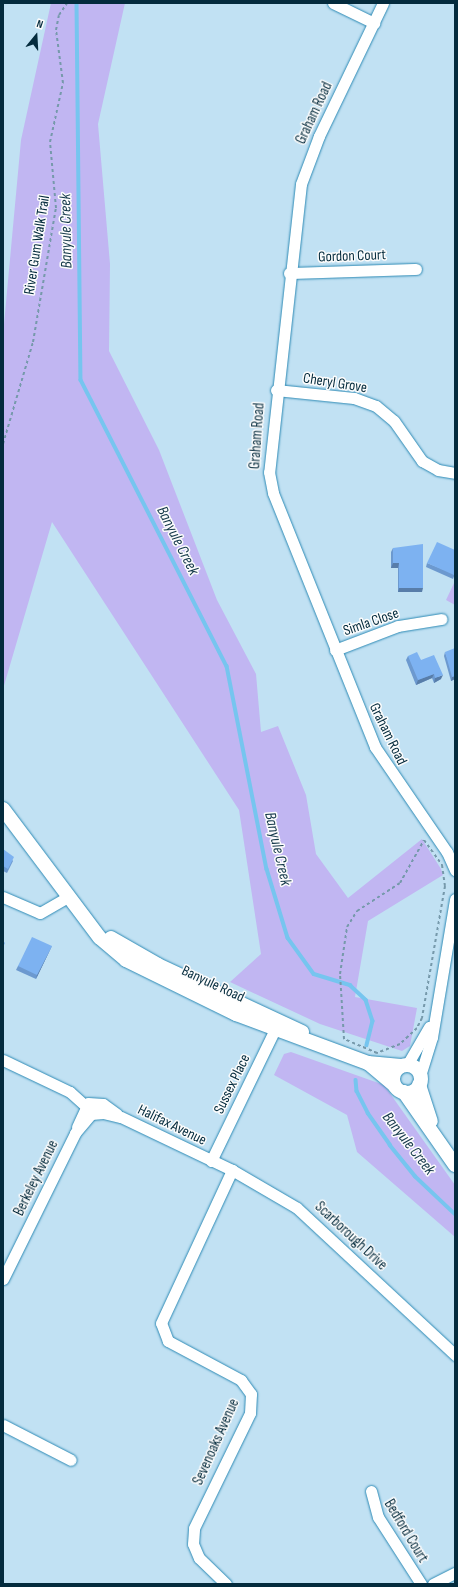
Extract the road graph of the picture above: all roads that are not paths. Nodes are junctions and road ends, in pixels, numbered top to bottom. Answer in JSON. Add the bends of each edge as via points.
{"nodes":[{"id":1,"x":333,"y":3,"type":"edge"},
{"id":2,"x":383,"y":3,"type":"edge"},
{"id":3,"x":374,"y":23,"type":"junction"},
{"id":4,"x":416,"y":269,"type":"dead end"},
{"id":5,"x":289,"y":273,"type":"junction"},
{"id":6,"x":276,"y":390,"type":"junction"},
{"id":7,"x":455,"y":473,"type":"edge"},
{"id":8,"x":441,"y":619,"type":"dead end"},
{"id":9,"x":336,"y":650,"type":"junction"},
{"id":10,"x":3,"y":809,"type":"edge"},
{"id":11,"x":455,"y":870,"type":"edge"},
{"id":12,"x":69,"y":896,"type":"junction"},
{"id":13,"x":3,"y":897,"type":"edge"},
{"id":14,"x":455,"y":899,"type":"edge"},
{"id":15,"x":81,"y":912,"type":"junction"},
{"id":16,"x":450,"y":951,"type":"edge"},
{"id":17,"x":433,"y":1018,"type":"junction"},
{"id":18,"x":278,"y":1026,"type":"junction"},
{"id":19,"x":3,"y":1060,"type":"edge"},
{"id":20,"x":368,"y":1063,"type":"junction"},
{"id":21,"x":404,"y":1065,"type":"junction"},
{"id":22,"x":420,"y":1080,"type":"junction"},
{"id":23,"x":399,"y":1089,"type":"junction"},
{"id":24,"x":90,"y":1109,"type":"junction"},
{"id":25,"x":438,"y":1141,"type":"junction"},
{"id":26,"x":211,"y":1161,"type":"junction"},
{"id":27,"x":454,"y":1161,"type":"edge"},
{"id":28,"x":232,"y":1170,"type":"junction"},
{"id":29,"x":3,"y":1279,"type":"edge"},
{"id":30,"x":455,"y":1355,"type":"edge"},
{"id":31,"x":3,"y":1425,"type":"edge"},
{"id":32,"x":71,"y":1460,"type":"dead end"},
{"id":33,"x":371,"y":1491,"type":"dead end"},
{"id":34,"x":455,"y":1573,"type":"edge"},
{"id":35,"x":226,"y":1584,"type":"edge"},
{"id":36,"x":421,"y":1584,"type":"edge"},
{"id":37,"x":433,"y":1584,"type":"edge"}],
"edges":[{"from":1,"to":3,"type":"street"},
{"from":2,"to":3,"type":"street","name":"Graham Road"},
{"from":3,"to":5,"type":"street","name":"Graham Road","via":[[305,170]]},
{"from":4,"to":5,"type":"street","name":"Gordon Court"},
{"from":5,"to":6,"type":"street","name":"Graham Road"},
{"from":6,"to":7,"type":"street","name":"Cheryl Grove","via":[[354,398],[376,406],[394,421],[422,461],[438,470]]},
{"from":6,"to":9,"type":"street","name":"Graham Road","via":[[269,450],[270,483]]},
{"from":8,"to":9,"type":"street","name":"Simla Close","via":[[398,626]]},
{"from":9,"to":11,"type":"street","name":"Graham Road","via":[[383,763],[447,852]]},
{"from":10,"to":12,"type":"street","name":"Banyule Road"},
{"from":12,"to":13,"type":"street","via":[[40,913]]},
{"from":12,"to":15,"type":"street","name":"Banyule Road"},
{"from":14,"to":16,"type":"street"},
{"from":15,"to":18,"type":"street","name":"Banyule Road","via":[[128,950],[222,994]]},
{"from":15,"to":18,"type":"street","name":"Banyule Road","via":[[100,938],[126,960]]},
{"from":16,"to":17,"type":"street"},
{"from":17,"to":21,"type":"street","via":[[422,1044]]},
{"from":17,"to":22,"type":"street","via":[[432,1037]]},
{"from":18,"to":20,"type":"street","name":"Banyule Road"},
{"from":18,"to":26,"type":"street","name":"Sussex Place"},
{"from":19,"to":24,"type":"street","via":[[70,1092]]},
{"from":20,"to":21,"type":"street","name":"Banyule Road"},
{"from":20,"to":23,"type":"street","name":"Banyule Road"},
{"from":21,"to":22,"type":"street","via":[[416,1068]]},
{"from":21,"to":23,"type":"street","via":[[394,1072]]},
{"from":22,"to":23,"type":"street","via":[[413,1091]]},
{"from":22,"to":25,"type":"street","name":"Banyule Road"},
{"from":23,"to":25,"type":"street","name":"Banyule Road"},
{"from":24,"to":26,"type":"street","name":"Halifax Avenue","via":[[103,1104],[120,1117]]},
{"from":24,"to":29,"type":"street","name":"Berkeley Avenue","via":[[75,1133]]},
{"from":25,"to":27,"type":"street","name":"Banyule Road"},
{"from":26,"to":28,"type":"street","name":"Scarborough Drive"},
{"from":28,"to":30,"type":"street","name":"Scarborough Drive","via":[[305,1213]]},
{"from":28,"to":35,"type":"street","name":"Sevenoaks Avenue","via":[[161,1323],[168,1341],[241,1380],[251,1394],[250,1413],[194,1528],[193,1544],[199,1558]]},
{"from":31,"to":32,"type":"street"},
{"from":33,"to":36,"type":"street","name":"Bedford Court","via":[[378,1517]]},
{"from":34,"to":37,"type":"street"}]}
